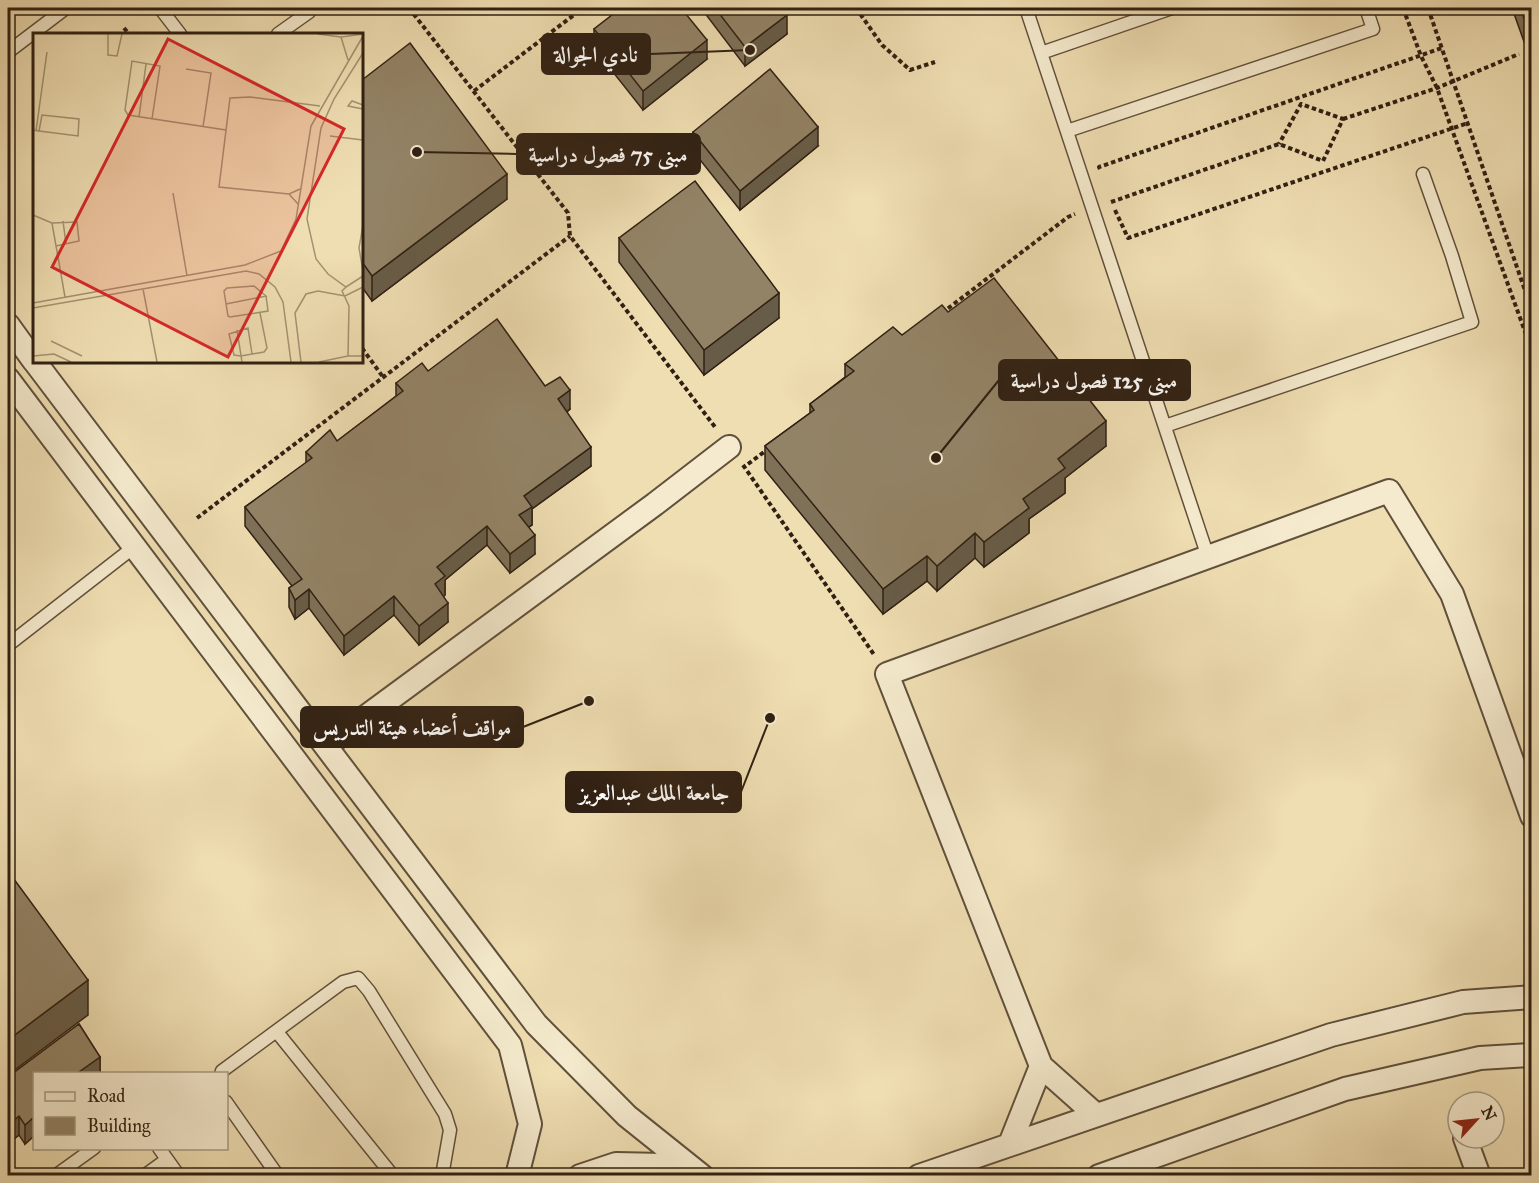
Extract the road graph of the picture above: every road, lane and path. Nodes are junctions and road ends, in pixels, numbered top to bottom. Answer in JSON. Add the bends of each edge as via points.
{"nodes":[{"id":1,"x":66,"y":8,"type":"edge"},
{"id":2,"x":311,"y":8,"type":"edge"},
{"id":3,"x":409,"y":8,"type":"edge"},
{"id":4,"x":583,"y":8,"type":"edge"},
{"id":5,"x":856,"y":8,"type":"edge"},
{"id":6,"x":1026,"y":8,"type":"edge"},
{"id":7,"x":1172,"y":8,"type":"edge"},
{"id":8,"x":1366,"y":8,"type":"edge"},
{"id":9,"x":1403,"y":8,"type":"edge"},
{"id":10,"x":1428,"y":8,"type":"edge"},
{"id":11,"x":166,"y":9,"type":"edge"},
{"id":12,"x":124,"y":28,"type":"dead end"},
{"id":13,"x":33,"y":33,"type":"edge"},
{"id":14,"x":33,"y":33,"type":"edge"},
{"id":15,"x":128,"y":33,"type":"edge"},
{"id":16,"x":179,"y":33,"type":"edge"},
{"id":17,"x":280,"y":33,"type":"edge"},
{"id":18,"x":1442,"y":48,"type":"junction"},
{"id":19,"x":8,"y":52,"type":"edge"},
{"id":20,"x":1041,"y":53,"type":"junction"},
{"id":21,"x":1519,"y":54,"type":"dead end"},
{"id":22,"x":1421,"y":56,"type":"junction"},
{"id":23,"x":935,"y":62,"type":"dead end"},
{"id":24,"x":1454,"y":81,"type":"junction"},
{"id":25,"x":1437,"y":88,"type":"junction"},
{"id":26,"x":474,"y":91,"type":"junction"},
{"id":27,"x":1343,"y":119,"type":"junction"},
{"id":28,"x":1468,"y":123,"type":"junction"},
{"id":29,"x":1451,"y":129,"type":"junction"},
{"id":30,"x":1067,"y":131,"type":"junction"},
{"id":31,"x":1279,"y":144,"type":"junction"},
{"id":32,"x":1423,"y":174,"type":"dead end"},
{"id":33,"x":1102,"y":175,"type":"dead end"},
{"id":34,"x":1109,"y":193,"type":"dead end"},
{"id":35,"x":1112,"y":202,"type":"junction"},
{"id":36,"x":1093,"y":208,"type":"junction"},
{"id":37,"x":570,"y":236,"type":"junction"},
{"id":38,"x":1532,"y":311,"type":"edge"},
{"id":39,"x":940,"y":315,"type":"edge"},
{"id":40,"x":8,"y":325,"type":"edge"},
{"id":41,"x":363,"y":349,"type":"edge"},
{"id":42,"x":1532,"y":351,"type":"edge"},
{"id":43,"x":33,"y":358,"type":"edge"},
{"id":44,"x":37,"y":363,"type":"edge"},
{"id":45,"x":383,"y":377,"type":"junction"},
{"id":46,"x":8,"y":379,"type":"edge"},
{"id":47,"x":1165,"y":426,"type":"junction"},
{"id":48,"x":772,"y":446,"type":"edge"},
{"id":49,"x":729,"y":447,"type":"junction"},
{"id":50,"x":744,"y":467,"type":"junction"},
{"id":51,"x":736,"y":474,"type":"dead end"},
{"id":52,"x":197,"y":518,"type":"dead end"},
{"id":53,"x":134,"y":547,"type":"junction"},
{"id":54,"x":1208,"y":557,"type":"junction"},
{"id":55,"x":8,"y":645,"type":"edge"},
{"id":56,"x":887,"y":674,"type":"junction"},
{"id":57,"x":326,"y":746,"type":"junction"},
{"id":58,"x":1532,"y":816,"type":"edge"},
{"id":59,"x":1532,"y":997,"type":"edge"},
{"id":60,"x":277,"y":1032,"type":"junction"},
{"id":61,"x":1532,"y":1055,"type":"edge"},
{"id":62,"x":1041,"y":1066,"type":"junction"},
{"id":63,"x":222,"y":1072,"type":"edge"},
{"id":64,"x":228,"y":1105,"type":"edge"},
{"id":65,"x":1096,"y":1115,"type":"junction"},
{"id":66,"x":1010,"y":1144,"type":"junction"},
{"id":67,"x":93,"y":1150,"type":"edge"},
{"id":68,"x":160,"y":1150,"type":"edge"},
{"id":69,"x":1469,"y":1150,"type":"edge"},
{"id":70,"x":166,"y":1160,"type":"junction"},
{"id":71,"x":275,"y":1172,"type":"edge"},
{"id":72,"x":55,"y":1176,"type":"edge"},
{"id":73,"x":144,"y":1176,"type":"edge"},
{"id":74,"x":179,"y":1176,"type":"edge"},
{"id":75,"x":261,"y":1176,"type":"edge"},
{"id":76,"x":393,"y":1176,"type":"edge"},
{"id":77,"x":442,"y":1176,"type":"edge"},
{"id":78,"x":518,"y":1176,"type":"edge"},
{"id":79,"x":580,"y":1176,"type":"edge"},
{"id":80,"x":692,"y":1176,"type":"edge"},
{"id":81,"x":702,"y":1176,"type":"edge"},
{"id":82,"x":919,"y":1176,"type":"edge"},
{"id":83,"x":1099,"y":1176,"type":"edge"},
{"id":84,"x":1479,"y":1176,"type":"edge"}],
"edges":[{"from":1,"to":13,"type":"lane"},
{"from":2,"to":17,"type":"lane"},
{"from":3,"to":26,"type":"path"},
{"from":4,"to":26,"type":"path"},
{"from":5,"to":23,"type":"path","via":[[882,45],[910,70]]},
{"from":6,"to":20,"type":"lane"},
{"from":7,"to":20,"type":"lane"},
{"from":8,"to":30,"type":"lane","via":[[1374,29]]},
{"from":9,"to":22,"type":"path"},
{"from":10,"to":18,"type":"path"},
{"from":11,"to":16,"type":"lane"},
{"from":12,"to":15,"type":"path"},
{"from":14,"to":19,"type":"lane"},
{"from":18,"to":22,"type":"path"},
{"from":18,"to":24,"type":"path"},
{"from":20,"to":30,"type":"lane"},
{"from":21,"to":24,"type":"path"},
{"from":22,"to":25,"type":"path"},
{"from":22,"to":33,"type":"path","via":[[1099,166]]},
{"from":24,"to":25,"type":"path"},
{"from":24,"to":28,"type":"path"},
{"from":25,"to":27,"type":"path"},
{"from":25,"to":29,"type":"path"},
{"from":26,"to":37,"type":"path","via":[[568,213]]},
{"from":27,"to":31,"type":"path","via":[[1301,104]]},
{"from":27,"to":31,"type":"path","via":[[1323,161]]},
{"from":28,"to":29,"type":"path"},
{"from":28,"to":38,"type":"path"},
{"from":29,"to":35,"type":"path","via":[[1128,238]]},
{"from":29,"to":42,"type":"path"},
{"from":30,"to":36,"type":"lane"},
{"from":31,"to":35,"type":"path"},
{"from":32,"to":47,"type":"lane","via":[[1472,322]]},
{"from":34,"to":35,"type":"path"},
{"from":35,"to":36,"type":"path"},
{"from":36,"to":39,"type":"path","via":[[1068,216]]},
{"from":36,"to":47,"type":"lane"},
{"from":37,"to":45,"type":"path"},
{"from":37,"to":49,"type":"path"},
{"from":40,"to":43,"type":"street"},
{"from":41,"to":45,"type":"path"},
{"from":44,"to":57,"type":"street"},
{"from":45,"to":52,"type":"path"},
{"from":46,"to":53,"type":"street"},
{"from":47,"to":54,"type":"lane"},
{"from":48,"to":50,"type":"path"},
{"from":49,"to":50,"type":"path"},
{"from":49,"to":57,"type":"street"},
{"from":50,"to":51,"type":"path"},
{"from":50,"to":56,"type":"path"},
{"from":53,"to":55,"type":"lane"},
{"from":53,"to":78,"type":"street","via":[[510,1045],[530,1124]]},
{"from":54,"to":56,"type":"street"},
{"from":54,"to":58,"type":"street","via":[[1389,490],[1452,594]]},
{"from":56,"to":62,"type":"street"},
{"from":57,"to":81,"type":"street","via":[[536,1024],[627,1116]]},
{"from":59,"to":65,"type":"street","via":[[1463,1002],[1330,1035]]},
{"from":60,"to":63,"type":"lane"},
{"from":60,"to":76,"type":"lane"},
{"from":60,"to":77,"type":"lane","via":[[344,982],[358,978],[445,1114],[450,1130]]},
{"from":61,"to":83,"type":"street","via":[[1480,1058],[1345,1089]]},
{"from":62,"to":65,"type":"street"},
{"from":62,"to":66,"type":"street"},
{"from":64,"to":71,"type":"lane"},
{"from":65,"to":66,"type":"street"},
{"from":66,"to":82,"type":"street"},
{"from":67,"to":72,"type":"lane"},
{"from":68,"to":70,"type":"lane"},
{"from":69,"to":84,"type":"street"},
{"from":70,"to":73,"type":"lane"},
{"from":70,"to":74,"type":"lane"},
{"from":71,"to":75,"type":"lane"},
{"from":79,"to":80,"type":"street","via":[[616,1164],[664,1165]]}]}
